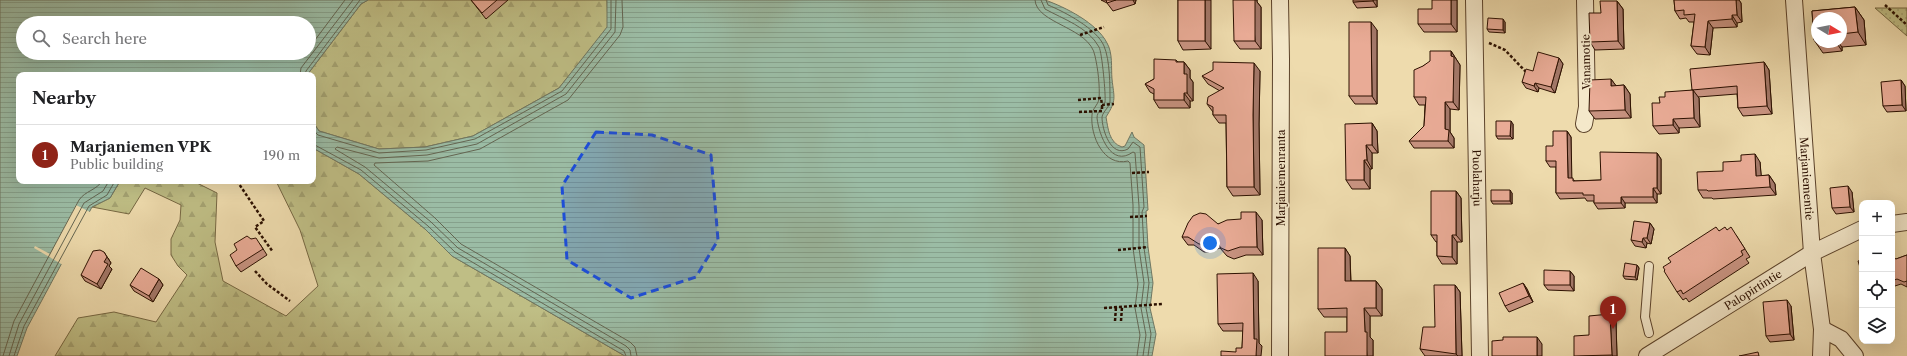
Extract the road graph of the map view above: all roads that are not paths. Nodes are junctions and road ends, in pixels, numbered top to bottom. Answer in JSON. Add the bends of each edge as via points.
{"nodes":[{"id":1,"x":1280,"y":0,"type":"edge"},
{"id":2,"x":1474,"y":0,"type":"edge"},
{"id":3,"x":1585,"y":0,"type":"edge"},
{"id":4,"x":1794,"y":0,"type":"edge"},
{"id":5,"x":1584,"y":124,"type":"dead end"},
{"id":6,"x":1907,"y":222,"type":"edge"},
{"id":7,"x":1895,"y":224,"type":"edge"},
{"id":8,"x":1859,"y":230,"type":"edge"},
{"id":9,"x":1812,"y":253,"type":"junction"},
{"id":10,"x":1649,"y":266,"type":"dead end"},
{"id":11,"x":1822,"y":329,"type":"junction"},
{"id":12,"x":1650,"y":333,"type":"dead end"},
{"id":13,"x":1280,"y":356,"type":"edge"},
{"id":14,"x":1480,"y":356,"type":"edge"},
{"id":15,"x":1647,"y":356,"type":"edge"},
{"id":16,"x":1821,"y":356,"type":"edge"},
{"id":17,"x":1855,"y":356,"type":"edge"}],
"edges":[{"from":1,"to":13,"type":"street","name":"Marjaniemenranta"},
{"from":2,"to":14,"type":"street","name":"Puolaharju"},
{"from":3,"to":5,"type":"street","name":"Vanamotie","via":[[1587,107]]},
{"from":4,"to":9,"type":"street","name":"Marjaniementie"},
{"from":6,"to":7,"type":"street"},
{"from":8,"to":9,"type":"street","name":"Palopirtintie"},
{"from":9,"to":11,"type":"street","name":"Marjaniementie"},
{"from":9,"to":15,"type":"street","name":"Palopirtintie"},
{"from":10,"to":12,"type":"lane","via":[[1645,317]]},
{"from":11,"to":16,"type":"street","name":"Marjaniementie"},
{"from":11,"to":17,"type":"street","via":[[1841,339]]}]}
